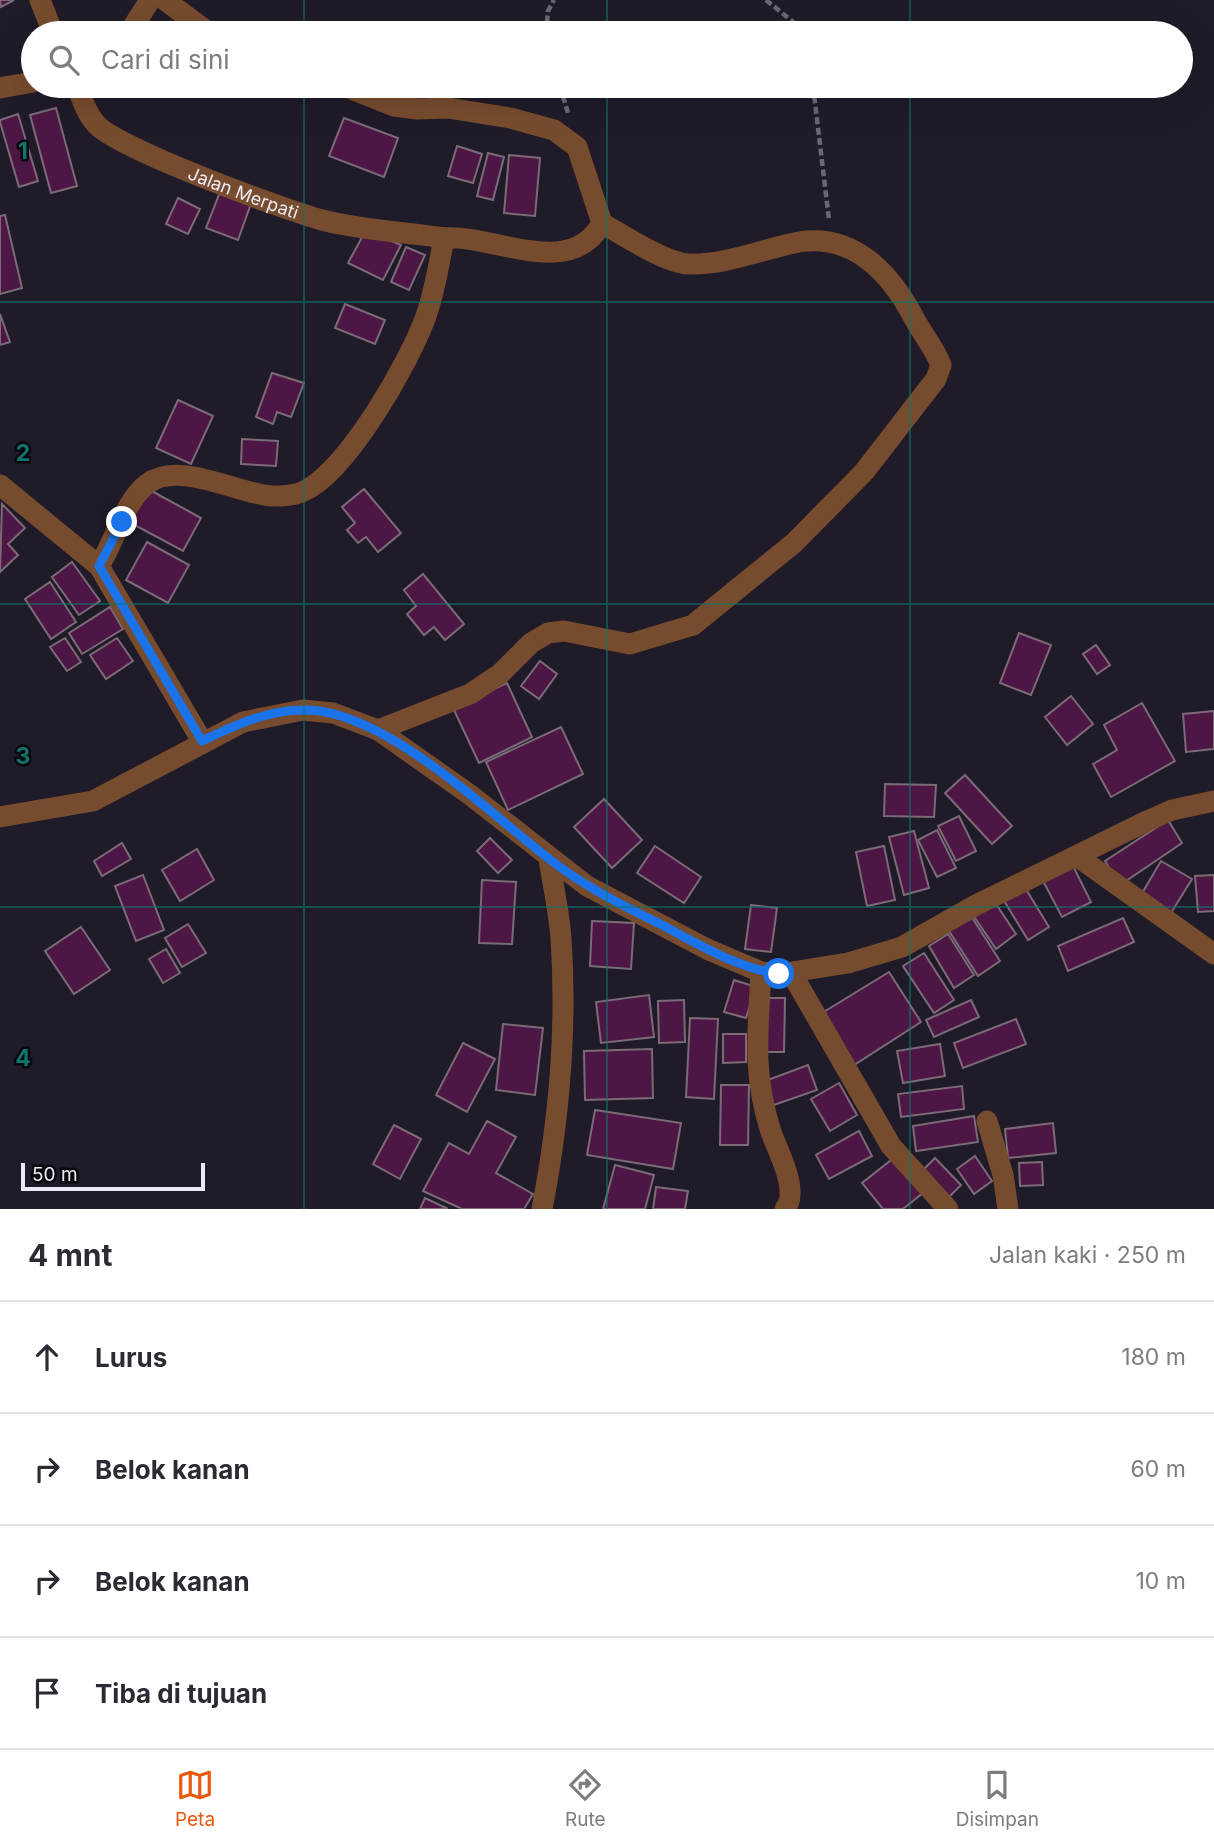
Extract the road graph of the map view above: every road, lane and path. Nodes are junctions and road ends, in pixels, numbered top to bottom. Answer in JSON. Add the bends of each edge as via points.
{"nodes":[{"id":1,"x":40,"y":0,"type":"edge"},
{"id":2,"x":150,"y":0,"type":"edge"},
{"id":3,"x":165,"y":0,"type":"edge"},
{"id":4,"x":554,"y":0,"type":"edge"},
{"id":5,"x":766,"y":0,"type":"edge"},
{"id":6,"x":48,"y":21,"type":"edge"},
{"id":7,"x":137,"y":21,"type":"edge"},
{"id":8,"x":193,"y":21,"type":"edge"},
{"id":9,"x":547,"y":21,"type":"edge"},
{"id":10,"x":792,"y":21,"type":"edge"},
{"id":11,"x":21,"y":84,"type":"edge"},
{"id":12,"x":0,"y":88,"type":"edge"},
{"id":13,"x":81,"y":98,"type":"edge"},
{"id":14,"x":374,"y":98,"type":"edge"},
{"id":15,"x":814,"y":98,"type":"edge"},
{"id":16,"x":602,"y":223,"type":"junction"},
{"id":17,"x":444,"y":238,"type":"junction"},
{"id":18,"x":832,"y":242,"type":"junction"},
{"id":19,"x":0,"y":485,"type":"edge"},
{"id":20,"x":99,"y":566,"type":"junction"},
{"id":21,"x":378,"y":730,"type":"junction"},
{"id":22,"x":202,"y":741,"type":"junction"},
{"id":23,"x":1214,"y":801,"type":"edge"},
{"id":24,"x":0,"y":817,"type":"edge"},
{"id":25,"x":1078,"y":857,"type":"junction"},
{"id":26,"x":549,"y":859,"type":"junction"},
{"id":27,"x":1214,"y":954,"type":"edge"},
{"id":28,"x":761,"y":972,"type":"junction"},
{"id":29,"x":792,"y":974,"type":"junction"},
{"id":30,"x":987,"y":1121,"type":"dead end"},
{"id":31,"x":541,"y":1209,"type":"edge"},
{"id":32,"x":785,"y":1209,"type":"edge"},
{"id":33,"x":948,"y":1209,"type":"edge"},
{"id":34,"x":1008,"y":1209,"type":"edge"}],
"edges":[{"from":1,"to":6,"type":"street"},
{"from":2,"to":7,"type":"street"},
{"from":3,"to":8,"type":"street"},
{"from":4,"to":9,"type":"path"},
{"from":5,"to":10,"type":"path"},
{"from":11,"to":12,"type":"street"},
{"from":13,"to":17,"type":"street","name":"Jalan Merpati","via":[[96,125],[112,138],[214,181],[322,220]]},
{"from":14,"to":16,"type":"street","via":[[394,106],[473,112],[554,130],[578,147]]},
{"from":15,"to":18,"type":"path"},
{"from":16,"to":17,"type":"street","name":"Jalan Merpati","via":[[593,239],[569,251]]},
{"from":16,"to":18,"type":"street","via":[[685,264],[800,242]]},
{"from":17,"to":20,"type":"street","via":[[436,284],[402,371],[354,443],[322,478],[304,491],[270,496],[186,474],[149,482],[137,495]]},
{"from":18,"to":21,"type":"street","via":[[858,251],[888,276],[933,344],[941,365],[936,379],[864,472],[794,543],[693,625],[630,644],[564,631],[548,633],[470,694]]},
{"from":19,"to":20,"type":"street"},
{"from":20,"to":22,"type":"street"},
{"from":21,"to":22,"type":"street","via":[[333,713],[303,710],[243,722]]},
{"from":21,"to":26,"type":"street","via":[[469,794]]},
{"from":22,"to":24,"type":"street","via":[[93,801]]},
{"from":23,"to":25,"type":"street","via":[[1172,810]]},
{"from":25,"to":27,"type":"street"},
{"from":25,"to":29,"type":"street","via":[[976,905],[902,947]]},
{"from":26,"to":28,"type":"street","via":[[587,887]]},
{"from":26,"to":31,"type":"street","via":[[561,936],[563,992],[558,1098]]},
{"from":28,"to":29,"type":"street"},
{"from":28,"to":32,"type":"street","via":[[756,1072],[791,1193]]},
{"from":29,"to":33,"type":"street","via":[[891,1146]]},
{"from":30,"to":34,"type":"street"}]}
